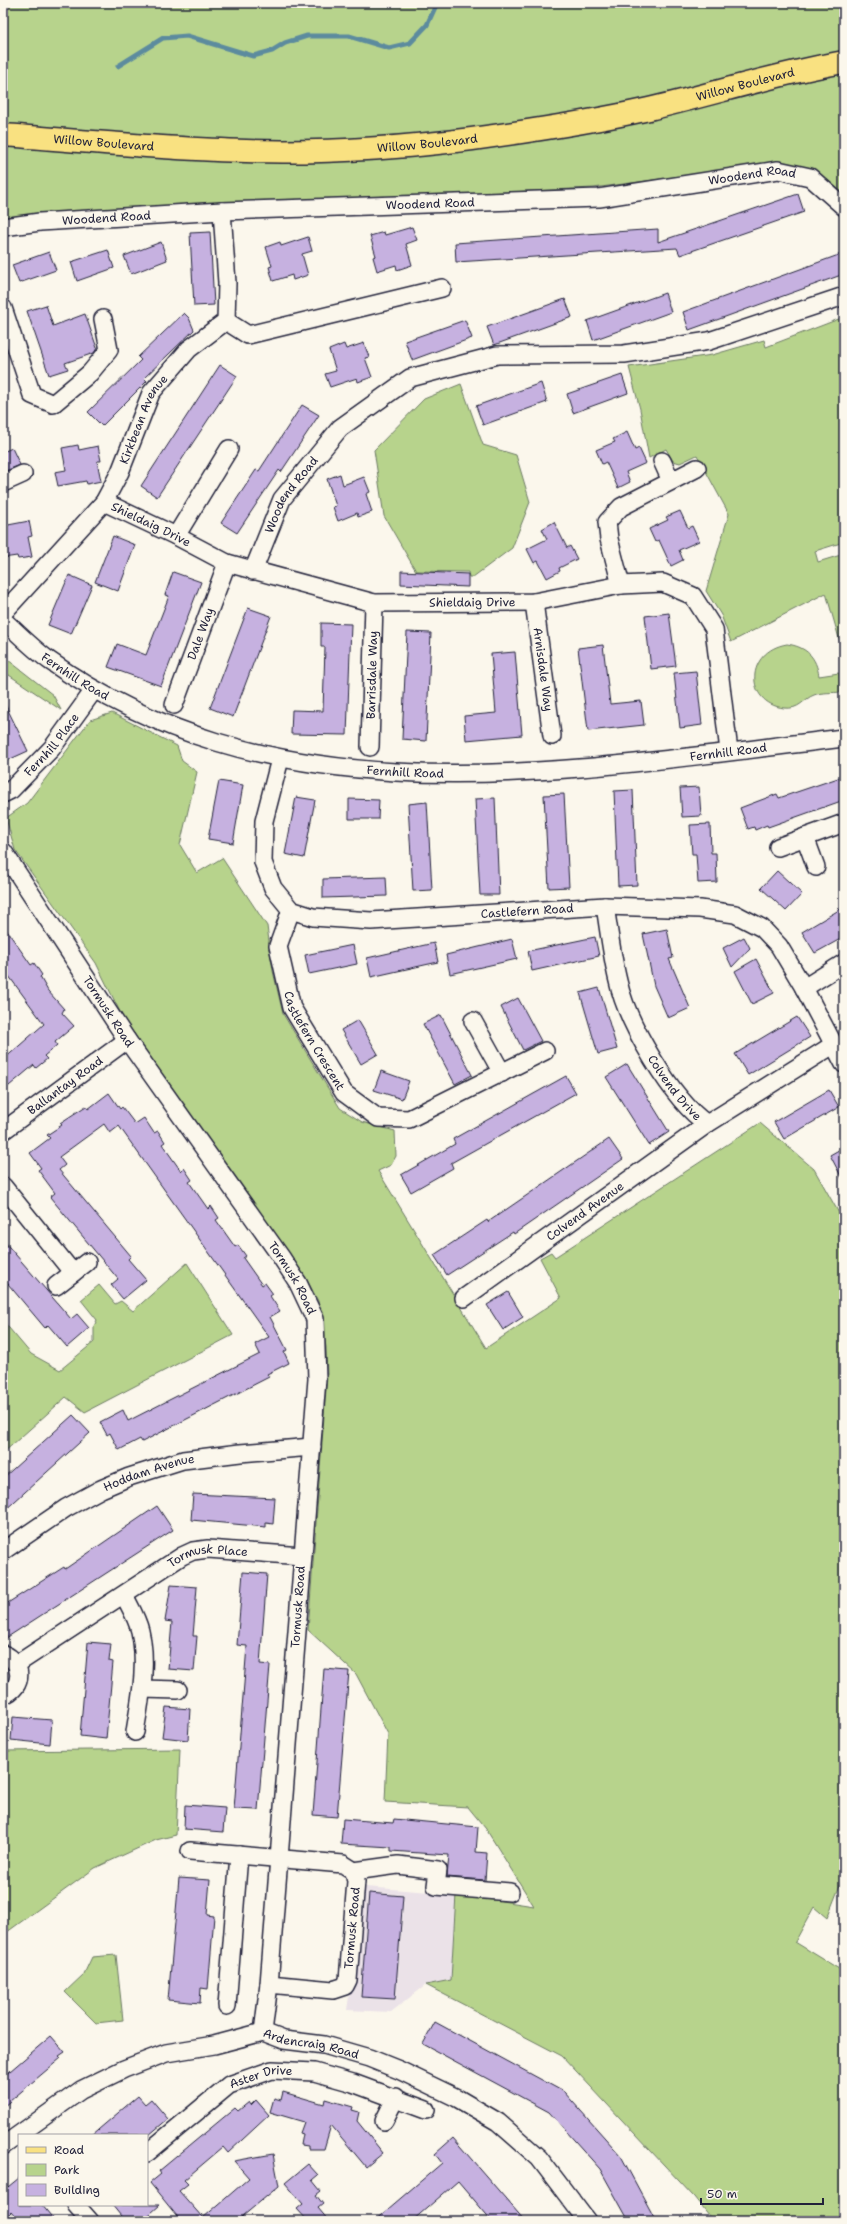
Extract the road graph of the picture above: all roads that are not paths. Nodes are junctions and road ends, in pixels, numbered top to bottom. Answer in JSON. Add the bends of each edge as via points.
{"nodes":[{"id":1,"x":844,"y":62,"type":"edge"},
{"id":2,"x":3,"y":135,"type":"edge"},
{"id":3,"x":844,"y":207,"type":"edge"},
{"id":4,"x":222,"y":211,"type":"junction"},
{"id":5,"x":3,"y":227,"type":"edge"},
{"id":6,"x":442,"y":288,"type":"dead end"},
{"id":7,"x":844,"y":296,"type":"edge"},
{"id":8,"x":3,"y":308,"type":"edge"},
{"id":9,"x":103,"y":319,"type":"dead end"},
{"id":10,"x":226,"y":321,"type":"junction"},
{"id":11,"x":229,"y":450,"type":"dead end"},
{"id":12,"x":662,"y":461,"type":"dead end"},
{"id":13,"x":697,"y":468,"type":"dead end"},
{"id":14,"x":22,"y":474,"type":"dead end"},
{"id":15,"x":671,"y":481,"type":"junction"},
{"id":16,"x":3,"y":483,"type":"edge"},
{"id":17,"x":104,"y":502,"type":"junction"},
{"id":18,"x":176,"y":536,"type":"junction"},
{"id":19,"x":227,"y":563,"type":"junction"},
{"id":20,"x":253,"y":571,"type":"junction"},
{"id":21,"x":620,"y":585,"type":"junction"},
{"id":22,"x":534,"y":602,"type":"junction"},
{"id":23,"x":374,"y":603,"type":"junction"},
{"id":24,"x":3,"y":613,"type":"edge"},
{"id":25,"x":3,"y":620,"type":"edge"},
{"id":26,"x":94,"y":690,"type":"junction"},
{"id":27,"x":174,"y":705,"type":"dead end"},
{"id":28,"x":552,"y":736,"type":"dead end"},
{"id":29,"x":844,"y":738,"type":"edge"},
{"id":30,"x":370,"y":747,"type":"dead end"},
{"id":31,"x":729,"y":751,"type":"junction"},
{"id":32,"x":280,"y":758,"type":"junction"},
{"id":33,"x":3,"y":794,"type":"edge"},
{"id":34,"x":844,"y":823,"type":"edge"},
{"id":35,"x":805,"y":837,"type":"junction"},
{"id":36,"x":778,"y":847,"type":"dead end"},
{"id":37,"x":3,"y":851,"type":"edge"},
{"id":38,"x":816,"y":867,"type":"dead end"},
{"id":39,"x":605,"y":906,"type":"junction"},
{"id":40,"x":291,"y":910,"type":"junction"},
{"id":41,"x":844,"y":963,"type":"edge"},
{"id":42,"x":804,"y":988,"type":"junction"},
{"id":43,"x":473,"y":1021,"type":"dead end"},
{"id":44,"x":127,"y":1040,"type":"junction"},
{"id":45,"x":833,"y":1045,"type":"junction"},
{"id":46,"x":545,"y":1051,"type":"dead end"},
{"id":47,"x":844,"y":1064,"type":"edge"},
{"id":48,"x":502,"y":1073,"type":"junction"},
{"id":49,"x":707,"y":1124,"type":"junction"},
{"id":50,"x":3,"y":1131,"type":"edge"},
{"id":51,"x":3,"y":1186,"type":"edge"},
{"id":52,"x":87,"y":1262,"type":"dead end"},
{"id":53,"x":73,"y":1273,"type":"junction"},
{"id":54,"x":56,"y":1286,"type":"dead end"},
{"id":55,"x":464,"y":1298,"type":"dead end"},
{"id":56,"x":312,"y":1447,"type":"junction"},
{"id":57,"x":3,"y":1550,"type":"edge"},
{"id":58,"x":302,"y":1556,"type":"junction"},
{"id":59,"x":124,"y":1595,"type":"junction"},
{"id":60,"x":3,"y":1654,"type":"edge"},
{"id":61,"x":17,"y":1664,"type":"junction"},
{"id":62,"x":142,"y":1689,"type":"junction"},
{"id":63,"x":178,"y":1690,"type":"dead end"},
{"id":64,"x":3,"y":1695,"type":"edge"},
{"id":65,"x":135,"y":1732,"type":"dead end"},
{"id":66,"x":190,"y":1851,"type":"dead end"},
{"id":67,"x":239,"y":1856,"type":"junction"},
{"id":68,"x":278,"y":1859,"type":"junction"},
{"id":69,"x":354,"y":1871,"type":"junction"},
{"id":70,"x":510,"y":1892,"type":"dead end"},
{"id":71,"x":269,"y":1984,"type":"junction"},
{"id":72,"x":227,"y":2006,"type":"dead end"},
{"id":73,"x":263,"y":2032,"type":"junction"},
{"id":74,"x":396,"y":2097,"type":"junction"},
{"id":75,"x":426,"y":2110,"type":"dead end"},
{"id":76,"x":384,"y":2121,"type":"dead end"},
{"id":77,"x":22,"y":2134,"type":"edge"},
{"id":78,"x":18,"y":2137,"type":"edge"},
{"id":79,"x":3,"y":2146,"type":"edge"},
{"id":80,"x":148,"y":2152,"type":"edge"},
{"id":81,"x":587,"y":2221,"type":"edge"}],
"edges":[{"from":1,"to":2,"type":"main road","name":"Willow Boulevard","via":[[613,116],[454,141],[359,149],[248,151],[170,148]]},
{"from":3,"to":4,"type":"street","name":"Woodend Road","via":[[810,177],[778,170],[599,198]]},
{"from":4,"to":5,"type":"street","name":"Woodend Road","via":[[40,222]]},
{"from":4,"to":10,"type":"street","via":[[227,283]]},
{"from":6,"to":10,"type":"street","via":[[248,335]]},
{"from":7,"to":20,"type":"street","name":"Woodend Road","via":[[709,341],[624,354],[497,355],[410,378],[340,428],[282,499]]},
{"from":8,"to":9,"type":"street","via":[[32,395],[53,404],[90,373],[109,350]]},
{"from":10,"to":17,"type":"street","name":"Kirkbean Avenue","via":[[189,348],[151,393],[120,472]]},
{"from":11,"to":18,"type":"street"},
{"from":12,"to":15,"type":"street"},
{"from":13,"to":15,"type":"street"},
{"from":14,"to":16,"type":"street"},
{"from":15,"to":21,"type":"street","via":[[620,507],[607,522]]},
{"from":17,"to":18,"type":"street","name":"Shieldaig Drive"},
{"from":17,"to":24,"type":"street","name":"Kirkbean Avenue"},
{"from":18,"to":19,"type":"street","name":"Shieldaig Drive"},
{"from":19,"to":20,"type":"street","name":"Shieldaig Drive"},
{"from":19,"to":27,"type":"street","name":"Dale Way"},
{"from":20,"to":23,"type":"street","name":"Shieldaig Drive"},
{"from":21,"to":22,"type":"street","name":"Shieldaig Drive"},
{"from":21,"to":31,"type":"street","name":"Shieldaig Drive","via":[[663,583],[693,596],[714,629]]},
{"from":22,"to":23,"type":"street","name":"Shieldaig Drive"},
{"from":22,"to":28,"type":"street","name":"Arnisdale Way"},
{"from":23,"to":30,"type":"street","name":"Barrisdale Way"},
{"from":25,"to":26,"type":"street","name":"Fernhill Road","via":[[48,660]]},
{"from":26,"to":32,"type":"street","name":"Fernhill Road","via":[[215,743]]},
{"from":26,"to":33,"type":"street","name":"Fernhill Place","via":[[52,748],[11,790]]},
{"from":29,"to":31,"type":"street","name":"Fernhill Road"},
{"from":31,"to":32,"type":"street","name":"Fernhill Road","via":[[544,771],[369,771]]},
{"from":32,"to":40,"type":"street","via":[[264,821],[263,862],[274,888]]},
{"from":34,"to":35,"type":"street"},
{"from":35,"to":36,"type":"street"},
{"from":35,"to":38,"type":"street"},
{"from":37,"to":44,"type":"street","name":"Tormusk Road"},
{"from":39,"to":40,"type":"street","name":"Castlefern Road","via":[[371,921],[313,918]]},
{"from":39,"to":42,"type":"street","name":"Castlefern Road","via":[[700,909],[735,914],[762,928],[779,946]]},
{"from":39,"to":49,"type":"street","name":"Colvend Drive","via":[[618,982],[636,1031],[676,1092],[694,1115]]},
{"from":40,"to":48,"type":"street","name":"Castlefern Crescent","via":[[278,946],[292,1008],[344,1093],[378,1118],[409,1119]]},
{"from":41,"to":42,"type":"street"},
{"from":42,"to":45,"type":"street","name":"Castlefern Road"},
{"from":43,"to":48,"type":"street"},
{"from":44,"to":50,"type":"street","name":"Ballantay Road"},
{"from":44,"to":56,"type":"street","name":"Tormusk Road","via":[[298,1283],[315,1319],[317,1379]]},
{"from":45,"to":47,"type":"street","name":"Castlefern Road"},
{"from":45,"to":49,"type":"street","name":"Colvend Drive"},
{"from":46,"to":48,"type":"street","name":"Castlefern Crescent"},
{"from":49,"to":55,"type":"street","name":"Colvend Avenue"},
{"from":51,"to":53,"type":"street"},
{"from":52,"to":53,"type":"street"},
{"from":53,"to":54,"type":"street"},
{"from":56,"to":57,"type":"street","name":"Hoddam Avenue","via":[[240,1452],[183,1460],[130,1477],[100,1489],[66,1508]]},
{"from":56,"to":58,"type":"street","name":"Tormusk Road"},
{"from":58,"to":59,"type":"street","name":"Tormusk Place","via":[[208,1549],[193,1551]]},
{"from":58,"to":68,"type":"street","name":"Tormusk Road"},
{"from":59,"to":61,"type":"street","name":"Tormusk Place"},
{"from":59,"to":62,"type":"street","via":[[134,1615],[143,1646]]},
{"from":60,"to":61,"type":"street"},
{"from":61,"to":64,"type":"street","via":[[20,1673],[16,1685]]},
{"from":62,"to":63,"type":"street"},
{"from":62,"to":65,"type":"street"},
{"from":66,"to":67,"type":"street","name":"Tormusk Road"},
{"from":67,"to":68,"type":"street","name":"Tormusk Road"},
{"from":67,"to":72,"type":"street"},
{"from":68,"to":69,"type":"street","name":"Tormusk Road","via":[[343,1864]]},
{"from":68,"to":71,"type":"street","name":"Tormusk Road"},
{"from":69,"to":70,"type":"street","via":[[398,1865],[438,1870],[436,1886]]},
{"from":69,"to":71,"type":"street","name":"Tormusk Road","via":[[348,1980],[344,1986],[333,1990]]},
{"from":71,"to":73,"type":"street","name":"Tormusk Road"},
{"from":73,"to":77,"type":"street","name":"Ardencraig Road","via":[[214,2046],[166,2053],[124,2069],[81,2090]]},
{"from":73,"to":81,"type":"street","name":"Ardencraig Road","via":[[284,2040],[324,2045],[368,2058],[458,2098],[498,2122],[539,2158]]},
{"from":74,"to":75,"type":"street","name":"Aster Drive"},
{"from":74,"to":76,"type":"street"},
{"from":74,"to":80,"type":"street","name":"Aster Drive","via":[[314,2072],[272,2070],[229,2085]]},
{"from":78,"to":79,"type":"street","name":"Ardencraig Road"}]}
